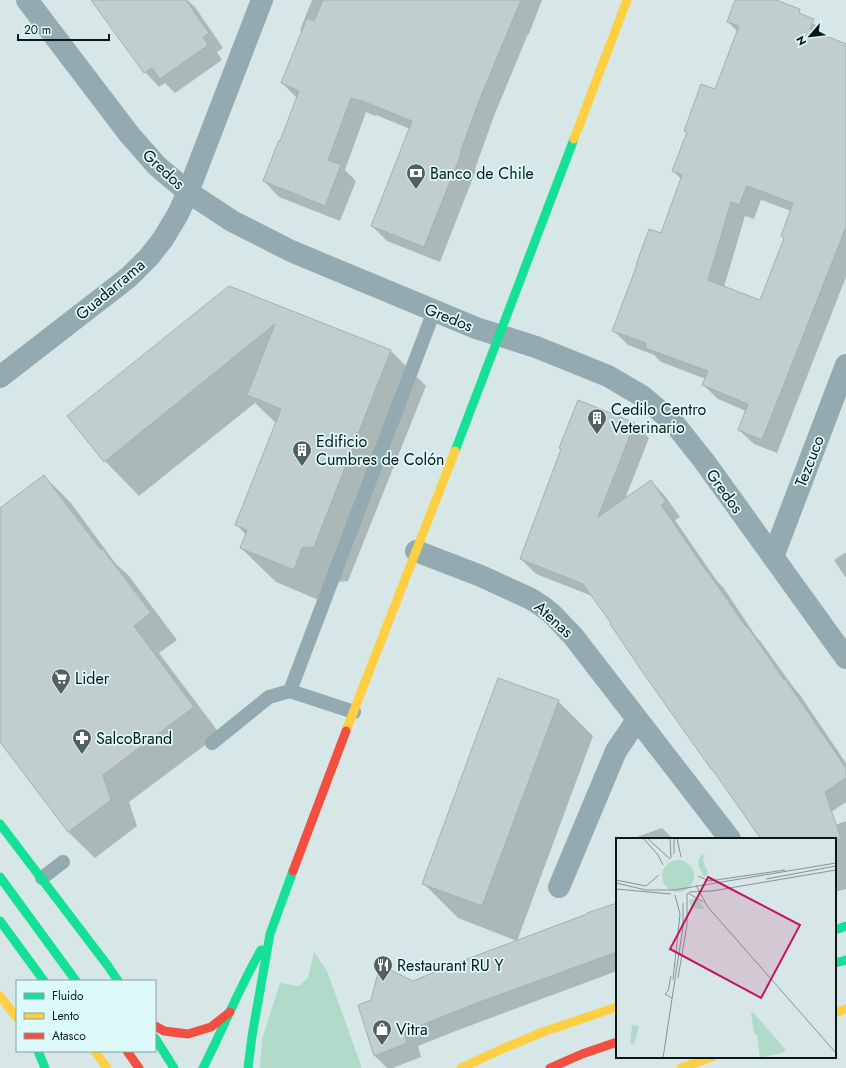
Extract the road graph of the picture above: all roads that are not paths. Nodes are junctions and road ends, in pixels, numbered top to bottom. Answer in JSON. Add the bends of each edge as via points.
{"nodes":[{"id":1,"x":27,"y":0,"type":"edge"},
{"id":2,"x":262,"y":0,"type":"edge"},
{"id":3,"x":627,"y":0,"type":"edge"},
{"id":4,"x":188,"y":192,"type":"junction"},
{"id":5,"x":434,"y":311,"type":"junction"},
{"id":6,"x":500,"y":336,"type":"junction"},
{"id":7,"x":846,"y":365,"type":"edge"},
{"id":8,"x":0,"y":376,"type":"edge"},
{"id":9,"x":416,"y":551,"type":"junction"},
{"id":10,"x":773,"y":557,"type":"junction"},
{"id":11,"x":846,"y":658,"type":"edge"},
{"id":12,"x":290,"y":691,"type":"junction"},
{"id":13,"x":354,"y":712,"type":"junction"},
{"id":14,"x":637,"y":720,"type":"junction"},
{"id":15,"x":212,"y":743,"type":"dead end"},
{"id":16,"x":0,"y":824,"type":"edge"},
{"id":17,"x":729,"y":838,"type":"edge"},
{"id":18,"x":63,"y":862,"type":"dead end"},
{"id":19,"x":0,"y":877,"type":"edge"},
{"id":20,"x":42,"y":878,"type":"junction"},
{"id":21,"x":559,"y":887,"type":"dead end"},
{"id":22,"x":0,"y":920,"type":"edge"},
{"id":23,"x":846,"y":926,"type":"edge"},
{"id":24,"x":836,"y":930,"type":"edge"},
{"id":25,"x":270,"y":934,"type":"junction"},
{"id":26,"x":846,"y":960,"type":"edge"},
{"id":27,"x":836,"y":963,"type":"edge"},
{"id":28,"x":43,"y":980,"type":"edge"},
{"id":29,"x":75,"y":980,"type":"edge"},
{"id":30,"x":117,"y":980,"type":"edge"},
{"id":31,"x":0,"y":996,"type":"edge"},
{"id":32,"x":616,"y":1006,"type":"edge"},
{"id":33,"x":846,"y":1009,"type":"edge"},
{"id":34,"x":231,"y":1011,"type":"junction"},
{"id":35,"x":836,"y":1013,"type":"edge"},
{"id":36,"x":16,"y":1017,"type":"edge"},
{"id":37,"x":156,"y":1027,"type":"edge"},
{"id":38,"x":156,"y":1040,"type":"edge"},
{"id":39,"x":616,"y":1042,"type":"edge"},
{"id":40,"x":38,"y":1052,"type":"edge"},
{"id":41,"x":96,"y":1052,"type":"edge"},
{"id":42,"x":128,"y":1052,"type":"edge"},
{"id":43,"x":709,"y":1058,"type":"edge"},
{"id":44,"x":45,"y":1068,"type":"edge"},
{"id":45,"x":107,"y":1068,"type":"edge"},
{"id":46,"x":139,"y":1068,"type":"edge"},
{"id":47,"x":174,"y":1068,"type":"edge"},
{"id":48,"x":203,"y":1068,"type":"edge"},
{"id":49,"x":248,"y":1068,"type":"edge"},
{"id":50,"x":461,"y":1068,"type":"edge"},
{"id":51,"x":550,"y":1068,"type":"edge"},
{"id":52,"x":681,"y":1068,"type":"edge"}],
"edges":[{"from":1,"to":4,"type":"street","name":"Gredos","via":[[129,134],[157,166]]},
{"from":2,"to":4,"type":"street","name":"Guadarrama"},
{"from":3,"to":6,"type":"main road"},
{"from":4,"to":5,"type":"street","name":"Gredos","via":[[232,221],[291,251]]},
{"from":4,"to":8,"type":"street","name":"Guadarrama","via":[[178,214],[150,257],[129,277]]},
{"from":5,"to":6,"type":"street","name":"Gredos"},
{"from":5,"to":12,"type":"lane"},
{"from":6,"to":9,"type":"main road"},
{"from":6,"to":10,"type":"street","name":"Gredos","via":[[536,347],[608,376],[642,396],[673,422]]},
{"from":7,"to":10,"type":"street","name":"Tezcuco"},
{"from":9,"to":13,"type":"main road"},
{"from":9,"to":14,"type":"street","name":"Atenas","via":[[481,576],[542,606],[573,636]]},
{"from":10,"to":11,"type":"street","name":"Gredos"},
{"from":12,"to":13,"type":"lane"},
{"from":12,"to":15,"type":"lane","via":[[269,697]]},
{"from":13,"to":25,"type":"main road"},
{"from":14,"to":17,"type":"street","name":"Atenas"},
{"from":14,"to":21,"type":"street","via":[[616,751]]},
{"from":16,"to":20,"type":"main road"},
{"from":18,"to":20,"type":"lane"},
{"from":19,"to":29,"type":"main road"},
{"from":20,"to":30,"type":"main road"},
{"from":22,"to":28,"type":"main road"},
{"from":23,"to":24,"type":"main road"},
{"from":25,"to":34,"type":"main road","via":[[251,966]]},
{"from":25,"to":49,"type":"main road"},
{"from":26,"to":27,"type":"main road"},
{"from":31,"to":36,"type":"main road"},
{"from":32,"to":50,"type":"main road","via":[[543,1032]]},
{"from":33,"to":35,"type":"main road"},
{"from":34,"to":37,"type":"main road","via":[[211,1027],[188,1034],[164,1031]]},
{"from":34,"to":48,"type":"main road"},
{"from":38,"to":47,"type":"main road"},
{"from":39,"to":51,"type":"main road"},
{"from":40,"to":44,"type":"main road"},
{"from":41,"to":45,"type":"main road"},
{"from":42,"to":46,"type":"main road"},
{"from":43,"to":52,"type":"main road"}]}
